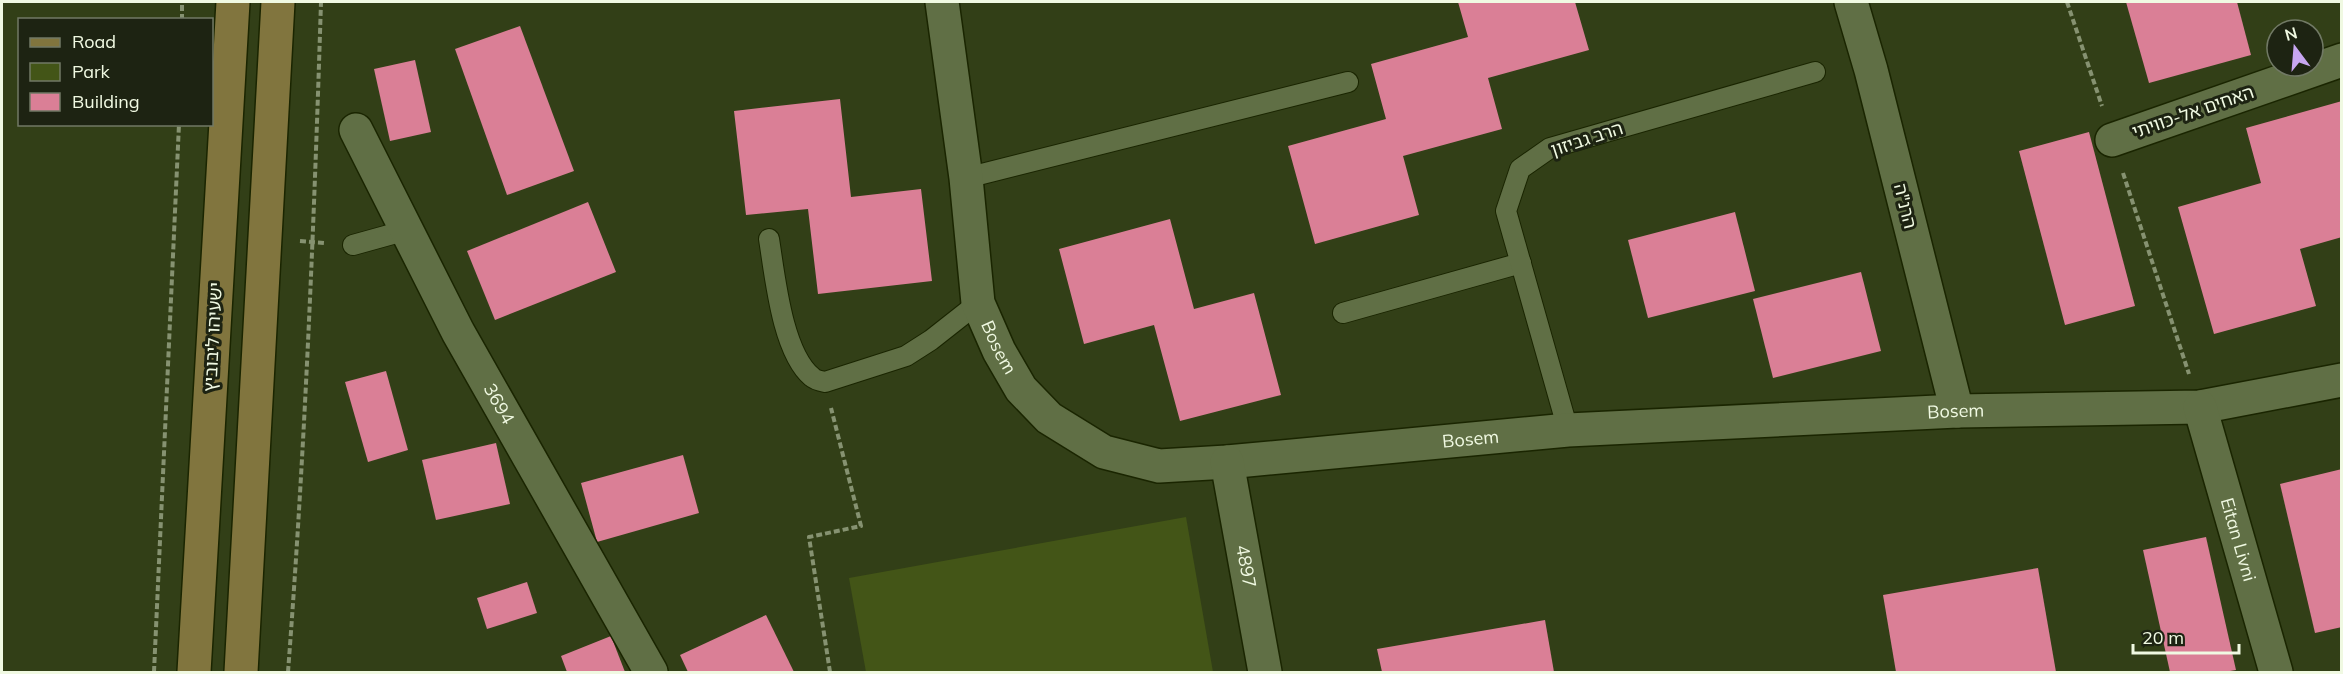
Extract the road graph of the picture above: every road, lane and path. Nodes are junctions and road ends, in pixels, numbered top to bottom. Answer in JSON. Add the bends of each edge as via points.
{"nodes":[{"id":1,"x":182,"y":2,"type":"edge"},
{"id":2,"x":233,"y":2,"type":"edge"},
{"id":3,"x":278,"y":2,"type":"edge"},
{"id":4,"x":321,"y":2,"type":"edge"},
{"id":5,"x":942,"y":2,"type":"edge"},
{"id":6,"x":1851,"y":2,"type":"edge"},
{"id":7,"x":2067,"y":2,"type":"edge"},
{"id":8,"x":182,"y":18,"type":"edge"},
{"id":9,"x":2342,"y":60,"type":"edge"},
{"id":10,"x":1815,"y":72,"type":"dead end"},
{"id":11,"x":1348,"y":82,"type":"dead end"},
{"id":12,"x":179,"y":126,"type":"edge"},
{"id":13,"x":356,"y":130,"type":"dead end"},
{"id":14,"x":2112,"y":140,"type":"junction"},
{"id":15,"x":966,"y":178,"type":"junction"},
{"id":16,"x":407,"y":230,"type":"junction"},
{"id":17,"x":769,"y":239,"type":"dead end"},
{"id":18,"x":353,"y":245,"type":"dead end"},
{"id":19,"x":1521,"y":263,"type":"junction"},
{"id":20,"x":978,"y":303,"type":"junction"},
{"id":21,"x":1343,"y":313,"type":"dead end"},
{"id":22,"x":2342,"y":380,"type":"edge"},
{"id":23,"x":825,"y":382,"type":"junction"},
{"id":24,"x":2200,"y":406,"type":"junction"},
{"id":25,"x":1957,"y":411,"type":"junction"},
{"id":26,"x":1568,"y":430,"type":"junction"},
{"id":27,"x":1227,"y":462,"type":"junction"},
{"id":28,"x":154,"y":672,"type":"edge"},
{"id":29,"x":194,"y":672,"type":"edge"},
{"id":30,"x":241,"y":672,"type":"edge"},
{"id":31,"x":288,"y":672,"type":"edge"},
{"id":32,"x":651,"y":672,"type":"edge"},
{"id":33,"x":830,"y":672,"type":"edge"},
{"id":34,"x":1265,"y":672,"type":"edge"},
{"id":35,"x":2276,"y":672,"type":"edge"}],
"edges":[{"from":1,"to":8,"type":"path"},
{"from":2,"to":29,"type":"street","name":"ישעיהו ליבוביץ"},
{"from":3,"to":30,"type":"street"},
{"from":4,"to":31,"type":"path","via":[[314,242]]},
{"from":5,"to":15,"type":"street","name":"Bosem"},
{"from":6,"to":25,"type":"street","name":"הרנ\"ה"},
{"from":7,"to":14,"type":"path"},
{"from":9,"to":14,"type":"street","name":"האחים אל-כוויתי"},
{"from":10,"to":19,"type":"lane","name":"הרב גביזון","via":[[1550,148],[1520,169],[1506,211]]},
{"from":11,"to":15,"type":"lane"},
{"from":12,"to":28,"type":"path"},
{"from":13,"to":16,"type":"street","name":"3694"},
{"from":14,"to":24,"type":"path"},
{"from":15,"to":20,"type":"street","name":"Bosem"},
{"from":16,"to":18,"type":"lane"},
{"from":16,"to":32,"type":"street","name":"3694","via":[[458,332]]},
{"from":17,"to":23,"type":"lane","via":[[781,313],[799,362],[813,379]]},
{"from":19,"to":21,"type":"lane"},
{"from":19,"to":26,"type":"lane","name":"הרב גביזון"},
{"from":20,"to":23,"type":"lane","via":[[906,356]]},
{"from":20,"to":27,"type":"street","name":"Bosem","via":[[1021,389],[1048,418],[1104,452],[1159,466]]},
{"from":22,"to":24,"type":"street","name":"Bosem"},
{"from":23,"to":33,"type":"path","via":[[861,526],[809,537]]},
{"from":24,"to":25,"type":"street","name":"Bosem"},
{"from":24,"to":35,"type":"street","name":"Eitan Livni"},
{"from":25,"to":26,"type":"street","name":"Bosem"},
{"from":26,"to":27,"type":"street","name":"Bosem"},
{"from":27,"to":34,"type":"street","name":"4897"}]}
